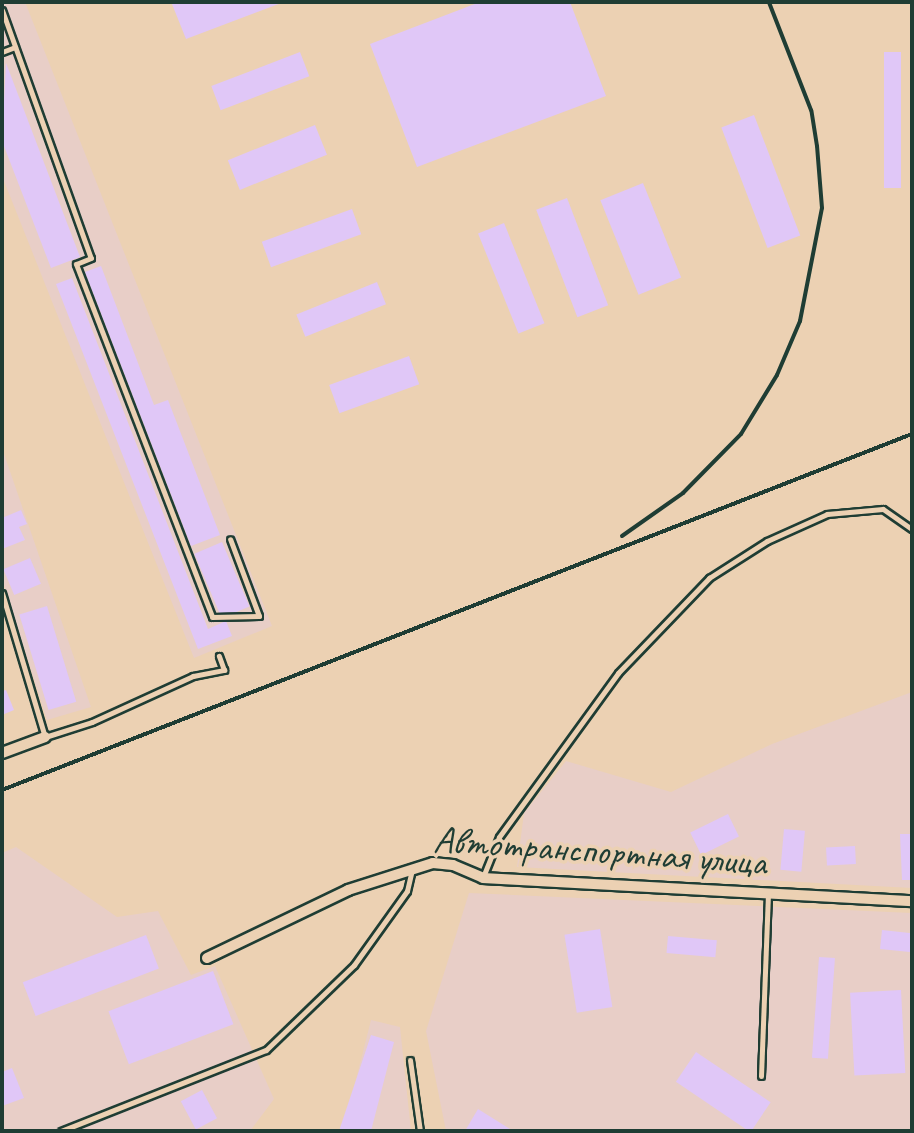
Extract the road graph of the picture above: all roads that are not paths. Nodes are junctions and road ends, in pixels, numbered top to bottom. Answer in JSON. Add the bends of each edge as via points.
{"nodes":[{"id":1,"x":2,"y":10,"type":"edge"},
{"id":2,"x":15,"y":47,"type":"junction"},
{"id":3,"x":2,"y":52,"type":"edge"},
{"id":4,"x":912,"y":529,"type":"edge"},
{"id":5,"x":230,"y":539,"type":"dead end"},
{"id":6,"x":2,"y":593,"type":"edge"},
{"id":7,"x":219,"y":656,"type":"dead end"},
{"id":8,"x":45,"y":737,"type":"junction"},
{"id":9,"x":2,"y":753,"type":"edge"},
{"id":10,"x":412,"y":868,"type":"junction"},
{"id":11,"x":483,"y":878,"type":"junction"},
{"id":12,"x":768,"y":893,"type":"junction"},
{"id":13,"x":912,"y":901,"type":"edge"},
{"id":14,"x":207,"y":958,"type":"dead end"},
{"id":15,"x":410,"y":1060,"type":"dead end"},
{"id":16,"x":761,"y":1076,"type":"dead end"},
{"id":17,"x":61,"y":1131,"type":"edge"},
{"id":18,"x":420,"y":1131,"type":"edge"}],
"edges":[{"from":1,"to":2,"type":"lane"},
{"from":2,"to":3,"type":"lane"},
{"from":2,"to":5,"type":"lane","via":[[91,258],[76,264],[212,617],[259,616]]},
{"from":4,"to":11,"type":"lane","via":[[883,509],[827,514],[767,541],[709,578],[618,673],[499,837]]},
{"from":6,"to":8,"type":"lane"},
{"from":7,"to":8,"type":"lane","via":[[224,670],[193,676],[92,722]]},
{"from":8,"to":9,"type":"street"},
{"from":10,"to":11,"type":"street","name":"Автотранспортная улица","via":[[453,865]]},
{"from":10,"to":14,"type":"street","name":"Автотранспортная улица","via":[[348,890]]},
{"from":10,"to":17,"type":"lane","via":[[407,891],[354,965],[266,1050]]},
{"from":11,"to":12,"type":"street","name":"Автотранспортная улица"},
{"from":12,"to":13,"type":"street","name":"Автотранспортная улица"},
{"from":12,"to":16,"type":"lane"},
{"from":15,"to":18,"type":"lane"}]}
